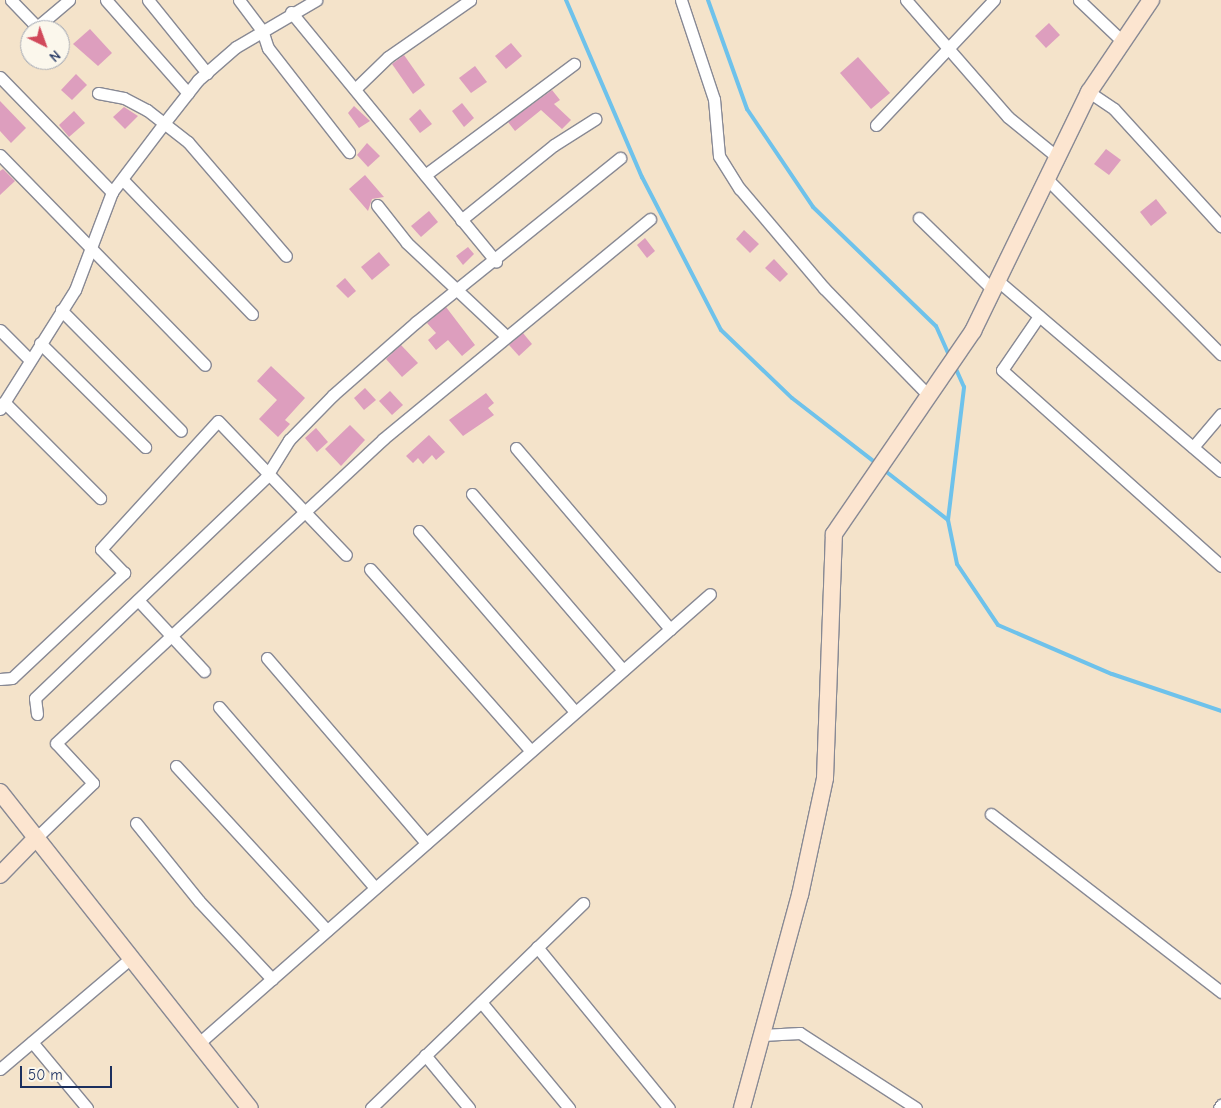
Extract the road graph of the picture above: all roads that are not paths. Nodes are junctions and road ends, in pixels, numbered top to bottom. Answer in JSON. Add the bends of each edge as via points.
{"nodes":[{"id":1,"x":11,"y":0,"type":"edge"},
{"id":2,"x":70,"y":0,"type":"edge"},
{"id":3,"x":106,"y":0,"type":"edge"},
{"id":4,"x":148,"y":0,"type":"edge"},
{"id":5,"x":239,"y":0,"type":"edge"},
{"id":6,"x":316,"y":0,"type":"edge"},
{"id":7,"x":470,"y":0,"type":"edge"},
{"id":8,"x":681,"y":0,"type":"edge"},
{"id":9,"x":906,"y":0,"type":"edge"},
{"id":10,"x":994,"y":0,"type":"edge"},
{"id":11,"x":1079,"y":0,"type":"edge"},
{"id":12,"x":1151,"y":0,"type":"edge"},
{"id":13,"x":291,"y":12,"type":"junction"},
{"id":14,"x":262,"y":30,"type":"junction"},
{"id":15,"x":1122,"y":40,"type":"junction"},
{"id":16,"x":948,"y":52,"type":"junction"},
{"id":17,"x":574,"y":64,"type":"dead end"},
{"id":18,"x":207,"y":73,"type":"junction"},
{"id":19,"x":0,"y":77,"type":"edge"},
{"id":20,"x":354,"y":89,"type":"junction"},
{"id":21,"x":1089,"y":92,"type":"junction"},
{"id":22,"x":98,"y":93,"type":"dead end"},
{"id":23,"x":188,"y":93,"type":"junction"},
{"id":24,"x":595,"y":119,"type":"dead end"},
{"id":25,"x":164,"y":122,"type":"junction"},
{"id":26,"x":876,"y":125,"type":"dead end"},
{"id":27,"x":349,"y":152,"type":"dead end"},
{"id":28,"x":0,"y":155,"type":"edge"},
{"id":29,"x":1058,"y":157,"type":"junction"},
{"id":30,"x":620,"y":158,"type":"dead end"},
{"id":31,"x":425,"y":175,"type":"junction"},
{"id":32,"x":1047,"y":179,"type":"junction"},
{"id":33,"x":123,"y":180,"type":"junction"},
{"id":34,"x":112,"y":192,"type":"junction"},
{"id":35,"x":377,"y":204,"type":"dead end"},
{"id":36,"x":919,"y":218,"type":"dead end"},
{"id":37,"x":650,"y":219,"type":"dead end"},
{"id":38,"x":461,"y":220,"type":"junction"},
{"id":39,"x":1221,"y":226,"type":"edge"},
{"id":40,"x":92,"y":251,"type":"junction"},
{"id":41,"x":286,"y":256,"type":"dead end"},
{"id":42,"x":496,"y":262,"type":"junction"},
{"id":43,"x":994,"y":284,"type":"junction"},
{"id":44,"x":460,"y":289,"type":"junction"},
{"id":45,"x":61,"y":310,"type":"junction"},
{"id":46,"x":252,"y":314,"type":"dead end"},
{"id":47,"x":1039,"y":316,"type":"junction"},
{"id":48,"x":0,"y":330,"type":"edge"},
{"id":49,"x":505,"y":335,"type":"junction"},
{"id":50,"x":40,"y":343,"type":"junction"},
{"id":51,"x":1221,"y":354,"type":"edge"},
{"id":52,"x":29,"y":359,"type":"junction"},
{"id":53,"x":205,"y":365,"type":"dead end"},
{"id":54,"x":928,"y":394,"type":"junction"},
{"id":55,"x":2,"y":406,"type":"edge"},
{"id":56,"x":1221,"y":414,"type":"edge"},
{"id":57,"x":182,"y":431,"type":"dead end"},
{"id":58,"x":145,"y":447,"type":"dead end"},
{"id":59,"x":1193,"y":447,"type":"junction"},
{"id":60,"x":516,"y":448,"type":"dead end"},
{"id":61,"x":270,"y":471,"type":"junction"},
{"id":62,"x":1221,"y":471,"type":"edge"},
{"id":63,"x":472,"y":494,"type":"dead end"},
{"id":64,"x":100,"y":498,"type":"dead end"},
{"id":65,"x":305,"y":510,"type":"junction"},
{"id":66,"x":419,"y":531,"type":"dead end"},
{"id":67,"x":346,"y":555,"type":"dead end"},
{"id":68,"x":1221,"y":566,"type":"edge"},
{"id":69,"x":370,"y":570,"type":"dead end"},
{"id":70,"x":710,"y":594,"type":"dead end"},
{"id":71,"x":138,"y":600,"type":"junction"},
{"id":72,"x":670,"y":629,"type":"junction"},
{"id":73,"x":170,"y":633,"type":"junction"},
{"id":74,"x":267,"y":658,"type":"dead end"},
{"id":75,"x":623,"y":670,"type":"junction"},
{"id":76,"x":204,"y":671,"type":"dead end"},
{"id":77,"x":0,"y":679,"type":"edge"},
{"id":78,"x":219,"y":707,"type":"dead end"},
{"id":79,"x":575,"y":712,"type":"junction"},
{"id":80,"x":37,"y":714,"type":"dead end"},
{"id":81,"x":532,"y":751,"type":"junction"},
{"id":82,"x":176,"y":766,"type":"dead end"},
{"id":83,"x":0,"y":792,"type":"edge"},
{"id":84,"x":991,"y":814,"type":"dead end"},
{"id":85,"x":136,"y":823,"type":"dead end"},
{"id":86,"x":36,"y":838,"type":"junction"},
{"id":87,"x":426,"y":844,"type":"junction"},
{"id":88,"x":0,"y":875,"type":"edge"},
{"id":89,"x":375,"y":888,"type":"junction"},
{"id":90,"x":583,"y":903,"type":"dead end"},
{"id":91,"x":327,"y":930,"type":"junction"},
{"id":92,"x":537,"y":947,"type":"junction"},
{"id":93,"x":131,"y":958,"type":"junction"},
{"id":94,"x":272,"y":979,"type":"junction"},
{"id":95,"x":1221,"y":992,"type":"edge"},
{"id":96,"x":481,"y":1002,"type":"junction"},
{"id":97,"x":762,"y":1035,"type":"junction"},
{"id":98,"x":32,"y":1042,"type":"junction"},
{"id":99,"x":198,"y":1043,"type":"junction"},
{"id":100,"x":425,"y":1055,"type":"junction"},
{"id":101,"x":0,"y":1069,"type":"edge"},
{"id":102,"x":1221,"y":1105,"type":"edge"},
{"id":103,"x":87,"y":1108,"type":"edge"},
{"id":104,"x":250,"y":1108,"type":"edge"},
{"id":105,"x":370,"y":1108,"type":"edge"},
{"id":106,"x":469,"y":1108,"type":"edge"},
{"id":107,"x":570,"y":1108,"type":"edge"},
{"id":108,"x":669,"y":1108,"type":"edge"},
{"id":109,"x":742,"y":1108,"type":"edge"},
{"id":110,"x":916,"y":1108,"type":"edge"},
{"id":111,"x":1219,"y":1108,"type":"edge"}],
"edges":[{"from":1,"to":2,"type":"street","via":[[37,27]]},
{"from":3,"to":23,"type":"street"},
{"from":4,"to":18,"type":"street"},
{"from":5,"to":14,"type":"street"},
{"from":6,"to":13,"type":"street"},
{"from":7,"to":20,"type":"street","via":[[388,57]]},
{"from":8,"to":54,"type":"street","via":[[714,99],[715,138],[725,164],[824,288]]},
{"from":9,"to":16,"type":"street"},
{"from":10,"to":16,"type":"street"},
{"from":11,"to":15,"type":"street"},
{"from":12,"to":15,"type":"street"},
{"from":13,"to":14,"type":"street"},
{"from":13,"to":20,"type":"street"},
{"from":14,"to":18,"type":"street"},
{"from":14,"to":27,"type":"street","via":[[268,48]]},
{"from":15,"to":21,"type":"street"},
{"from":16,"to":26,"type":"street"},
{"from":16,"to":29,"type":"street","via":[[1008,117]]},
{"from":17,"to":31,"type":"street"},
{"from":18,"to":23,"type":"street"},
{"from":19,"to":34,"type":"street"},
{"from":20,"to":31,"type":"street"},
{"from":21,"to":29,"type":"street"},
{"from":21,"to":39,"type":"street","via":[[1114,109]]},
{"from":22,"to":25,"type":"street","via":[[124,98]]},
{"from":23,"to":25,"type":"street"},
{"from":24,"to":38,"type":"street","via":[[554,145]]},
{"from":25,"to":33,"type":"street"},
{"from":25,"to":41,"type":"street","via":[[214,170]]},
{"from":28,"to":40,"type":"street"},
{"from":29,"to":32,"type":"street"},
{"from":30,"to":42,"type":"street"},
{"from":31,"to":38,"type":"street"},
{"from":32,"to":43,"type":"street"},
{"from":32,"to":51,"type":"street"},
{"from":33,"to":34,"type":"street"},
{"from":33,"to":46,"type":"street"},
{"from":34,"to":40,"type":"street"},
{"from":35,"to":44,"type":"street","via":[[407,243]]},
{"from":36,"to":43,"type":"street"},
{"from":37,"to":49,"type":"street"},
{"from":38,"to":42,"type":"street"},
{"from":40,"to":45,"type":"street"},
{"from":40,"to":53,"type":"street"},
{"from":42,"to":44,"type":"street"},
{"from":43,"to":47,"type":"street"},
{"from":43,"to":54,"type":"street","via":[[972,331]]},
{"from":44,"to":49,"type":"street"},
{"from":44,"to":61,"type":"street","via":[[333,395],[289,440]]},
{"from":45,"to":50,"type":"street"},
{"from":45,"to":57,"type":"street"},
{"from":47,"to":59,"type":"street"},
{"from":47,"to":68,"type":"street","via":[[1002,370]]},
{"from":48,"to":52,"type":"street"},
{"from":49,"to":65,"type":"street"},
{"from":50,"to":52,"type":"street"},
{"from":50,"to":58,"type":"street"},
{"from":52,"to":55,"type":"street"},
{"from":54,"to":97,"type":"street","via":[[834,534],[826,778],[800,895]]},
{"from":55,"to":64,"type":"street"},
{"from":56,"to":59,"type":"street"},
{"from":59,"to":62,"type":"street"},
{"from":60,"to":72,"type":"street"},
{"from":61,"to":65,"type":"street"},
{"from":61,"to":71,"type":"street"},
{"from":61,"to":77,"type":"street","via":[[218,421],[101,549],[124,573],[12,678]]},
{"from":63,"to":75,"type":"street"},
{"from":65,"to":67,"type":"street"},
{"from":65,"to":73,"type":"street"},
{"from":66,"to":79,"type":"street"},
{"from":69,"to":81,"type":"street"},
{"from":70,"to":72,"type":"street"},
{"from":71,"to":73,"type":"street"},
{"from":71,"to":80,"type":"street","via":[[35,698]]},
{"from":72,"to":75,"type":"street"},
{"from":73,"to":76,"type":"street"},
{"from":73,"to":86,"type":"street","via":[[56,743],[93,783]]},
{"from":74,"to":87,"type":"street"},
{"from":75,"to":79,"type":"street"},
{"from":78,"to":89,"type":"street"},
{"from":79,"to":81,"type":"street"},
{"from":81,"to":87,"type":"street"},
{"from":82,"to":91,"type":"street"},
{"from":83,"to":86,"type":"street"},
{"from":84,"to":95,"type":"street"},
{"from":85,"to":94,"type":"street","via":[[199,901]]},
{"from":86,"to":88,"type":"street"},
{"from":86,"to":93,"type":"street"},
{"from":87,"to":89,"type":"street"},
{"from":89,"to":91,"type":"street"},
{"from":90,"to":92,"type":"street"},
{"from":91,"to":94,"type":"street"},
{"from":92,"to":96,"type":"street"},
{"from":92,"to":108,"type":"street"},
{"from":93,"to":98,"type":"street"},
{"from":93,"to":99,"type":"street"},
{"from":94,"to":99,"type":"street"},
{"from":96,"to":100,"type":"street"},
{"from":96,"to":107,"type":"street"},
{"from":97,"to":109,"type":"street"},
{"from":97,"to":110,"type":"street","via":[[800,1033]]},
{"from":98,"to":101,"type":"street"},
{"from":98,"to":103,"type":"street"},
{"from":99,"to":104,"type":"street"},
{"from":100,"to":105,"type":"street"},
{"from":100,"to":106,"type":"street"},
{"from":102,"to":111,"type":"street"}]}
